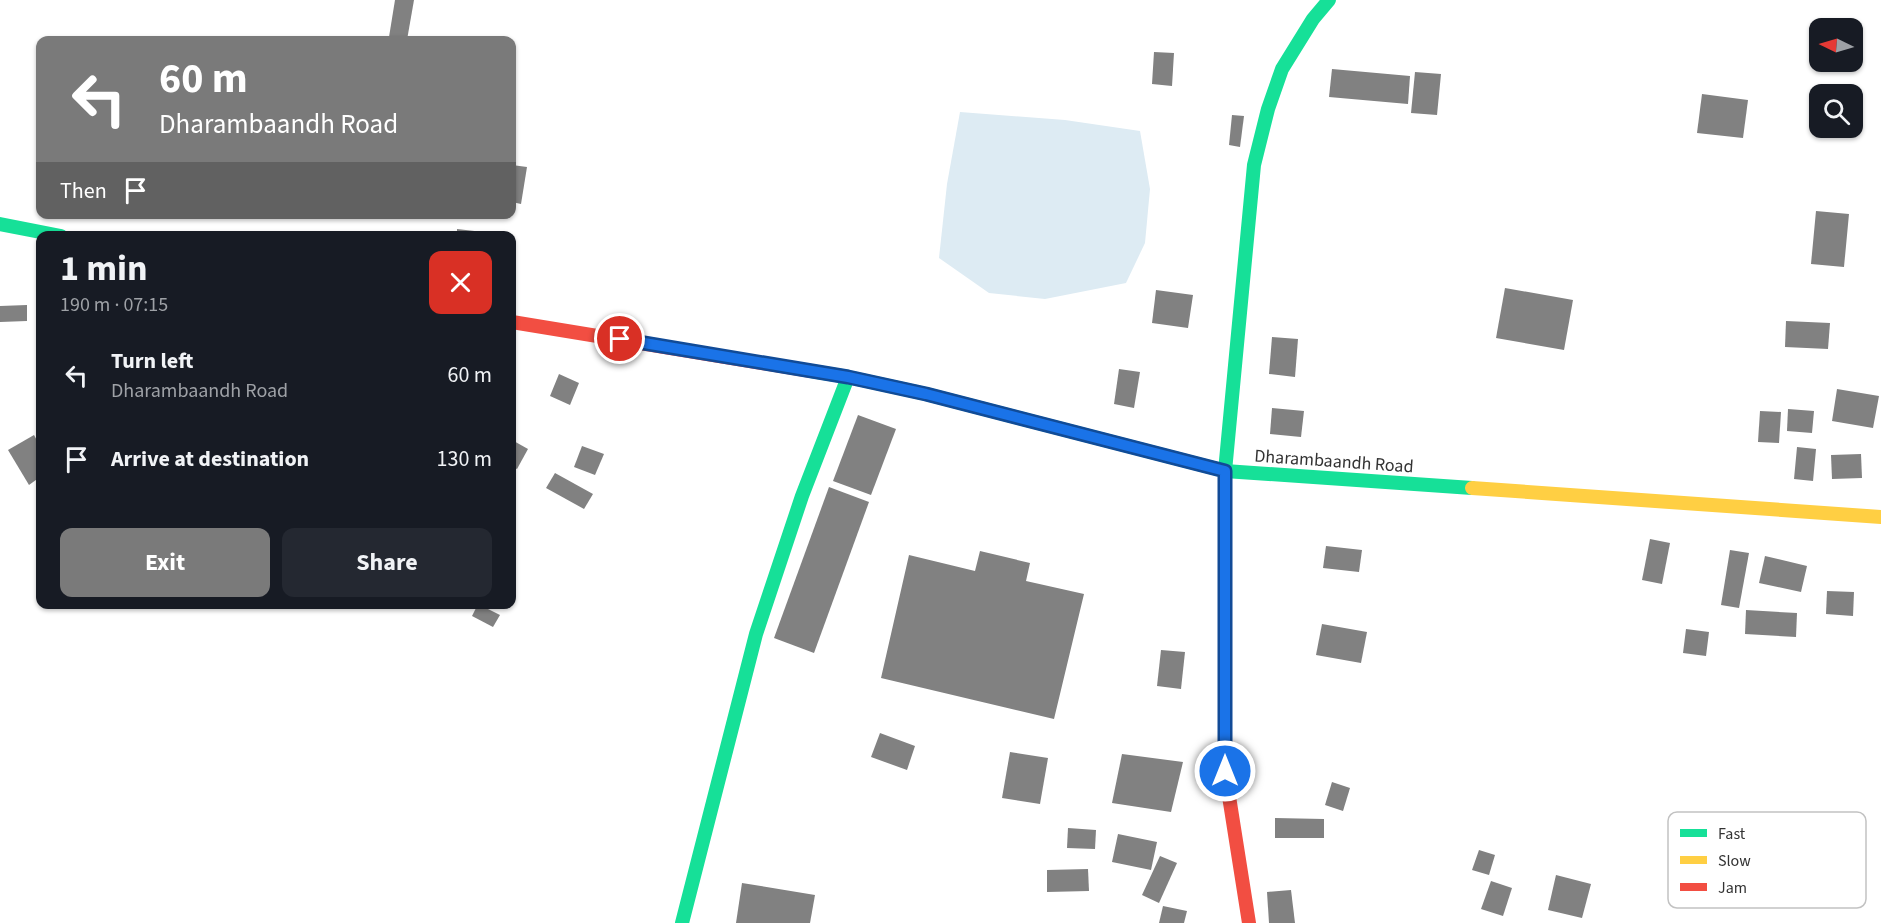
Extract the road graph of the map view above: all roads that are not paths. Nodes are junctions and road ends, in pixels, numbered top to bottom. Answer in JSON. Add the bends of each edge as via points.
{"nodes":[{"id":1,"x":1329,"y":0,"type":"edge"},
{"id":2,"x":0,"y":224,"type":"edge"},
{"id":3,"x":36,"y":231,"type":"edge"},
{"id":4,"x":516,"y":323,"type":"edge"},
{"id":5,"x":848,"y":377,"type":"junction"},
{"id":6,"x":1225,"y":471,"type":"junction"},
{"id":7,"x":1881,"y":517,"type":"edge"},
{"id":8,"x":682,"y":923,"type":"edge"},
{"id":9,"x":1249,"y":923,"type":"edge"}],
"edges":[{"from":1,"to":6,"type":"street","via":[[1282,69],[1254,165]]},
{"from":2,"to":3,"type":"street"},
{"from":4,"to":5,"type":"street","name":"Dharambaandh Road"},
{"from":5,"to":6,"type":"street","name":"Dharambaandh Road"},
{"from":5,"to":8,"type":"street","via":[[802,496],[756,634]]},
{"from":6,"to":7,"type":"street","name":"Dharambaandh Road"},
{"from":6,"to":9,"type":"street","via":[[1225,771]]}]}
